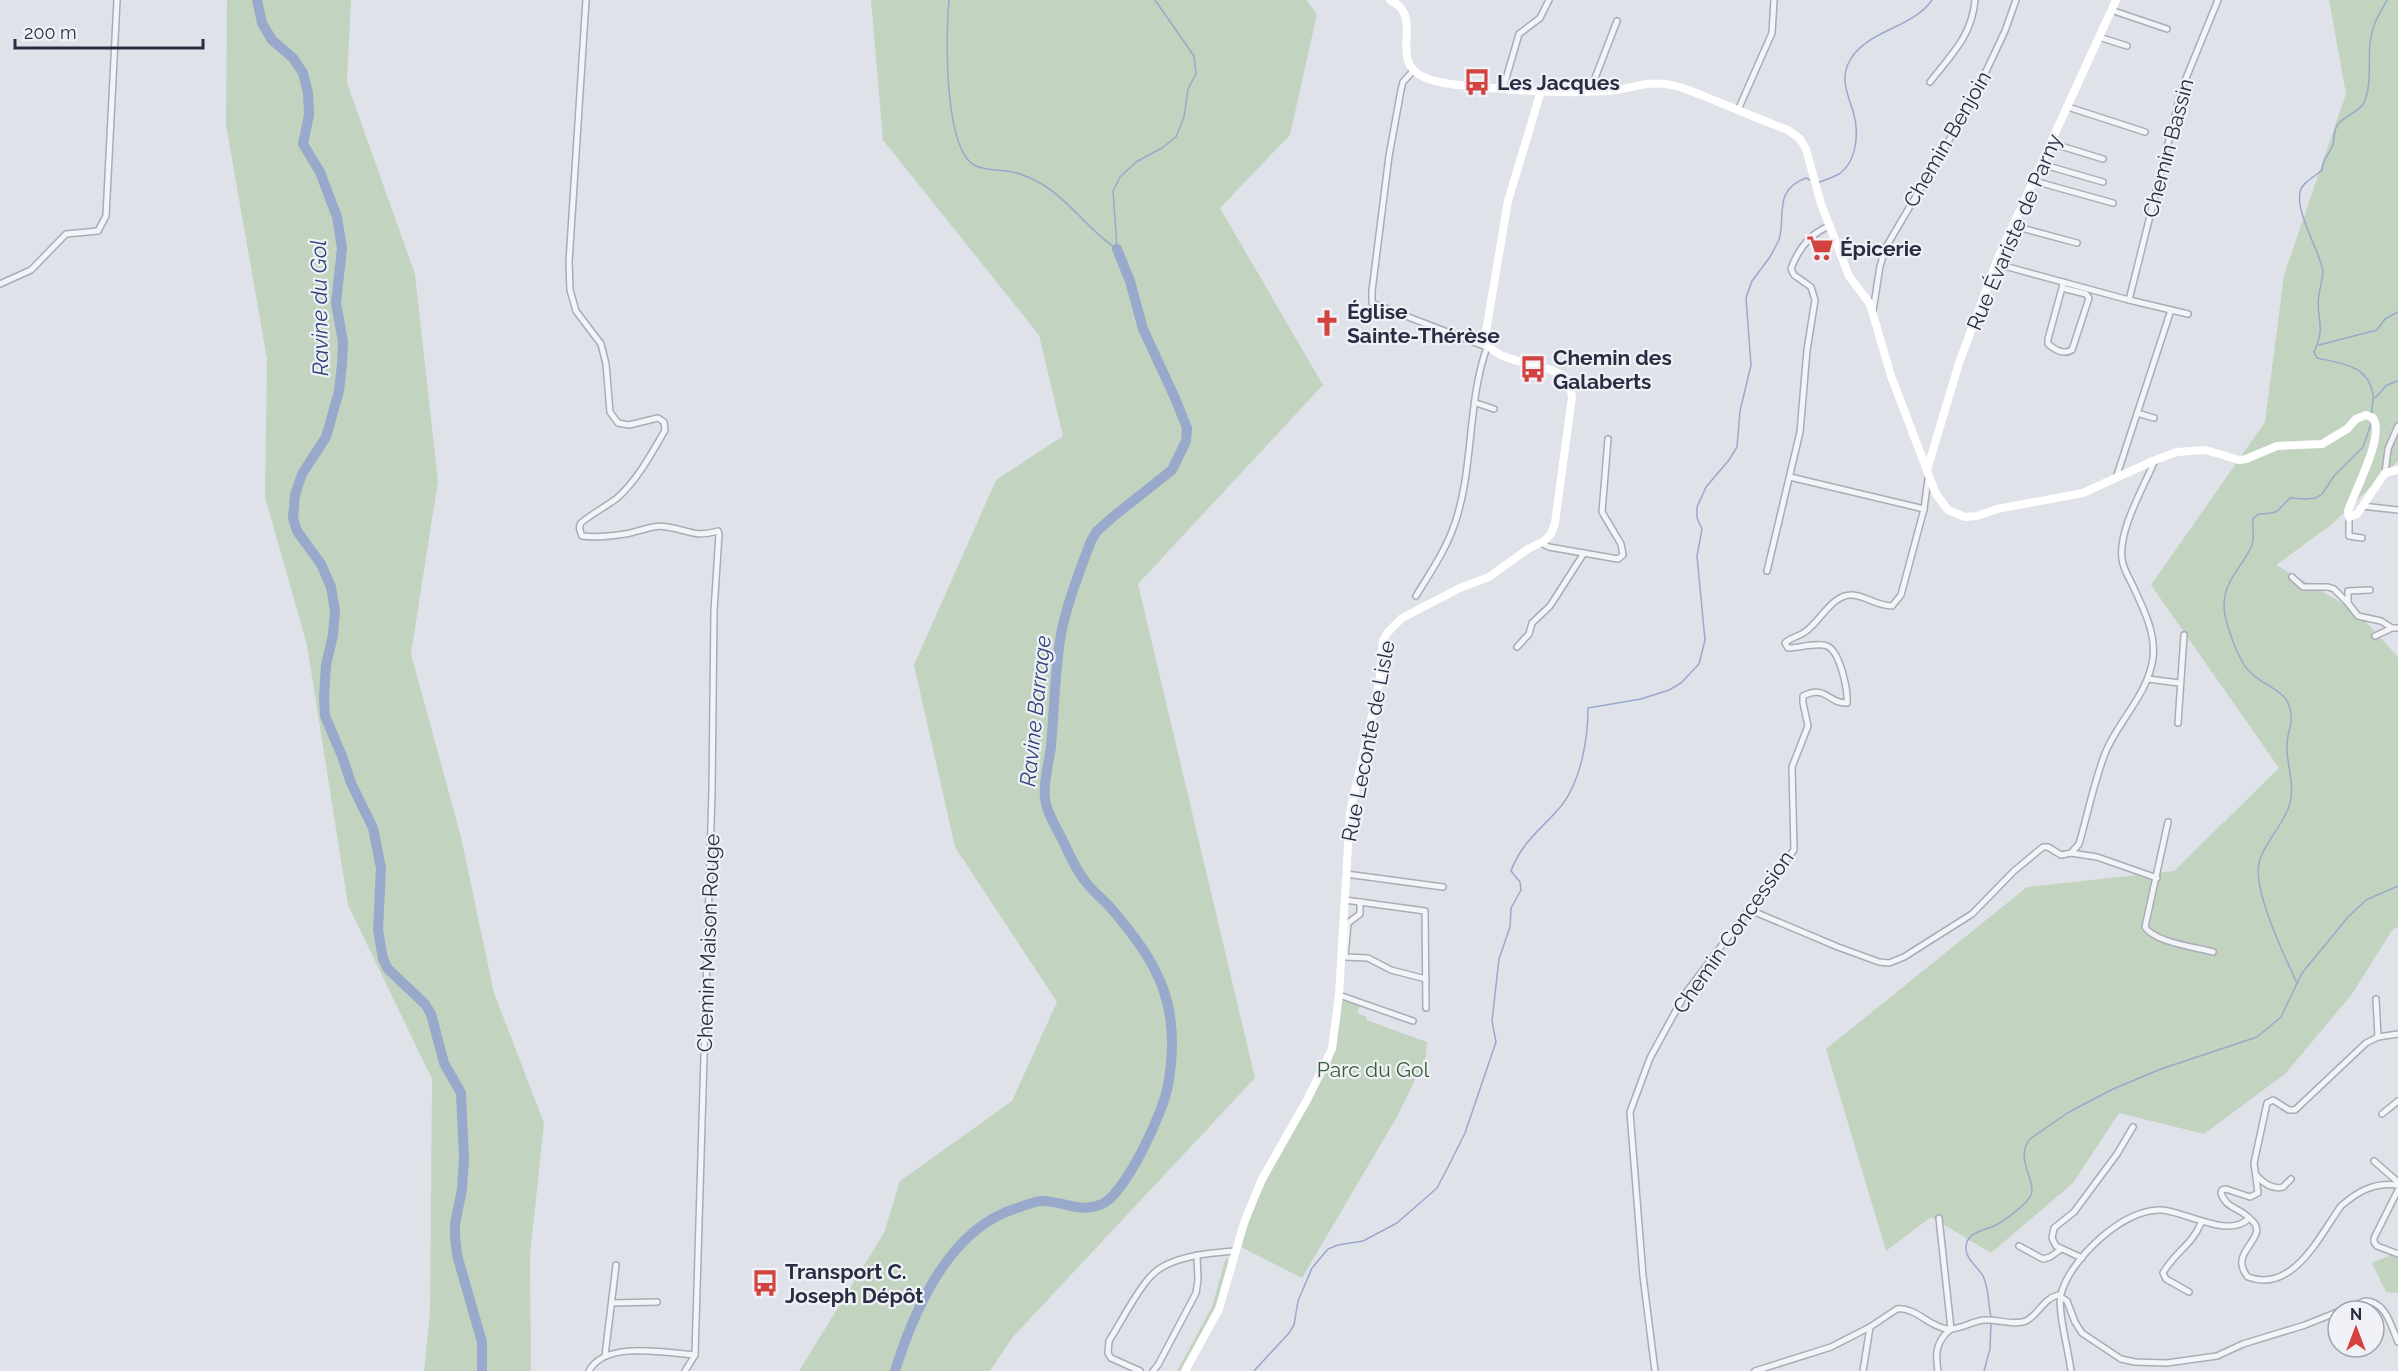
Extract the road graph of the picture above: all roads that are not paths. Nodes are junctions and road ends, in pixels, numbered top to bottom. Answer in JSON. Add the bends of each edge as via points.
{"nodes":[{"id":1,"x":117,"y":0,"type":"edge"},
{"id":2,"x":586,"y":0,"type":"edge"},
{"id":3,"x":1390,"y":0,"type":"edge"},
{"id":4,"x":1549,"y":0,"type":"edge"},
{"id":5,"x":1774,"y":0,"type":"edge"},
{"id":6,"x":1975,"y":0,"type":"edge"},
{"id":7,"x":2016,"y":0,"type":"edge"},
{"id":8,"x":2116,"y":0,"type":"edge"},
{"id":9,"x":2218,"y":0,"type":"edge"},
{"id":10,"x":2111,"y":10,"type":"junction"},
{"id":11,"x":1617,"y":21,"type":"dead end"},
{"id":12,"x":2167,"y":29,"type":"dead end"},
{"id":13,"x":2099,"y":37,"type":"junction"},
{"id":14,"x":2127,"y":46,"type":"dead end"},
{"id":15,"x":1413,"y":71,"type":"junction"},
{"id":16,"x":1930,"y":82,"type":"dead end"},
{"id":17,"x":1503,"y":89,"type":"junction"},
{"id":18,"x":1541,"y":91,"type":"junction"},
{"id":19,"x":1590,"y":91,"type":"junction"},
{"id":20,"x":2068,"y":107,"type":"junction"},
{"id":21,"x":1738,"y":110,"type":"junction"},
{"id":22,"x":2145,"y":132,"type":"dead end"},
{"id":23,"x":2051,"y":143,"type":"junction"},
{"id":24,"x":2103,"y":159,"type":"dead end"},
{"id":25,"x":2041,"y":164,"type":"junction"},
{"id":26,"x":2034,"y":181,"type":"junction"},
{"id":27,"x":2103,"y":182,"type":"dead end"},
{"id":28,"x":2113,"y":203,"type":"dead end"},
{"id":29,"x":1829,"y":226,"type":"junction"},
{"id":30,"x":2014,"y":226,"type":"junction"},
{"id":31,"x":2077,"y":243,"type":"dead end"},
{"id":32,"x":1996,"y":264,"type":"junction"},
{"id":33,"x":0,"y":284,"type":"edge"},
{"id":34,"x":2063,"y":285,"type":"junction"},
{"id":35,"x":2129,"y":300,"type":"junction"},
{"id":36,"x":2171,"y":310,"type":"junction"},
{"id":37,"x":1873,"y":312,"type":"junction"},
{"id":38,"x":2188,"y":314,"type":"dead end"},
{"id":39,"x":1488,"y":348,"type":"junction"},
{"id":40,"x":1476,"y":403,"type":"junction"},
{"id":41,"x":1494,"y":409,"type":"dead end"},
{"id":42,"x":2137,"y":413,"type":"junction"},
{"id":43,"x":2154,"y":418,"type":"dead end"},
{"id":44,"x":2398,"y":426,"type":"edge"},
{"id":45,"x":1608,"y":439,"type":"dead end"},
{"id":46,"x":2155,"y":460,"type":"junction"},
{"id":47,"x":1927,"y":470,"type":"junction"},
{"id":48,"x":2398,"y":470,"type":"edge"},
{"id":49,"x":2385,"y":473,"type":"junction"},
{"id":50,"x":1790,"y":477,"type":"junction"},
{"id":51,"x":2116,"y":478,"type":"junction"},
{"id":52,"x":2362,"y":506,"type":"junction"},
{"id":53,"x":1924,"y":509,"type":"junction"},
{"id":54,"x":2398,"y":510,"type":"edge"},
{"id":55,"x":2349,"y":517,"type":"junction"},
{"id":56,"x":2362,"y":538,"type":"dead end"},
{"id":57,"x":1541,"y":543,"type":"junction"},
{"id":58,"x":1584,"y":553,"type":"junction"},
{"id":59,"x":1767,"y":571,"type":"dead end"},
{"id":60,"x":2292,"y":577,"type":"dead end"},
{"id":61,"x":2370,"y":590,"type":"dead end"},
{"id":62,"x":1416,"y":596,"type":"dead end"},
{"id":63,"x":2348,"y":603,"type":"junction"},
{"id":64,"x":2395,"y":628,"type":"edge"},
{"id":65,"x":2184,"y":635,"type":"dead end"},
{"id":66,"x":2375,"y":636,"type":"dead end"},
{"id":67,"x":1517,"y":647,"type":"dead end"},
{"id":68,"x":2148,"y":679,"type":"junction"},
{"id":69,"x":2179,"y":683,"type":"junction"},
{"id":70,"x":2178,"y":723,"type":"dead end"},
{"id":71,"x":2168,"y":822,"type":"dead end"},
{"id":72,"x":2071,"y":853,"type":"junction"},
{"id":73,"x":1346,"y":874,"type":"junction"},
{"id":74,"x":2157,"y":878,"type":"junction"},
{"id":75,"x":1443,"y":887,"type":"dead end"},
{"id":76,"x":1345,"y":900,"type":"junction"},
{"id":77,"x":1360,"y":902,"type":"junction"},
{"id":78,"x":1750,"y":910,"type":"junction"},
{"id":79,"x":2213,"y":952,"type":"dead end"},
{"id":80,"x":1426,"y":979,"type":"junction"},
{"id":81,"x":1339,"y":995,"type":"junction"},
{"id":82,"x":2376,"y":999,"type":"dead end"},
{"id":83,"x":1426,"y":1008,"type":"dead end"},
{"id":84,"x":1413,"y":1021,"type":"dead end"},
{"id":85,"x":2398,"y":1034,"type":"edge"},
{"id":86,"x":2378,"y":1037,"type":"junction"},
{"id":87,"x":2398,"y":1101,"type":"edge"},
{"id":88,"x":2382,"y":1114,"type":"dead end"},
{"id":89,"x":2133,"y":1127,"type":"dead end"},
{"id":90,"x":2374,"y":1161,"type":"dead end"},
{"id":91,"x":2253,"y":1170,"type":"junction"},
{"id":92,"x":2291,"y":1179,"type":"dead end"},
{"id":93,"x":2398,"y":1183,"type":"edge"},
{"id":94,"x":2398,"y":1190,"type":"edge"},
{"id":95,"x":1939,"y":1218,"type":"dead end"},
{"id":96,"x":2248,"y":1218,"type":"junction"},
{"id":97,"x":2201,"y":1223,"type":"junction"},
{"id":98,"x":2019,"y":1246,"type":"dead end"},
{"id":99,"x":2060,"y":1250,"type":"junction"},
{"id":100,"x":1235,"y":1251,"type":"junction"},
{"id":101,"x":2398,"y":1254,"type":"edge"},
{"id":102,"x":1197,"y":1255,"type":"junction"},
{"id":103,"x":2082,"y":1258,"type":"junction"},
{"id":104,"x":616,"y":1265,"type":"dead end"},
{"id":105,"x":2189,"y":1292,"type":"dead end"},
{"id":106,"x":2061,"y":1295,"type":"junction"},
{"id":107,"x":657,"y":1302,"type":"dead end"},
{"id":108,"x":613,"y":1303,"type":"junction"},
{"id":109,"x":1870,"y":1327,"type":"junction"},
{"id":110,"x":1951,"y":1329,"type":"junction"},
{"id":111,"x":2398,"y":1342,"type":"edge"},
{"id":112,"x":695,"y":1355,"type":"junction"},
{"id":113,"x":605,"y":1356,"type":"junction"},
{"id":114,"x":589,"y":1371,"type":"edge"},
{"id":115,"x":685,"y":1371,"type":"edge"},
{"id":116,"x":1140,"y":1371,"type":"edge"},
{"id":117,"x":1153,"y":1371,"type":"edge"},
{"id":118,"x":1185,"y":1371,"type":"edge"},
{"id":119,"x":1655,"y":1371,"type":"edge"},
{"id":120,"x":1755,"y":1371,"type":"edge"},
{"id":121,"x":1863,"y":1371,"type":"edge"},
{"id":122,"x":1938,"y":1371,"type":"edge"},
{"id":123,"x":2071,"y":1371,"type":"edge"}],
"edges":[{"from":1,"to":33,"type":"street","via":[[106,216],[102,226],[98,231],[66,234],[31,270]]},
{"from":2,"to":112,"type":"street","name":"Chemin Maison Rouge","via":[[570,290],[576,311],[601,344],[610,412],[618,423],[629,425],[658,418],[664,422],[665,430],[619,496],[584,520],[579,529],[582,536],[588,537],[667,526],[702,535],[718,531]]},
{"from":3,"to":15,"type":"main road","via":[[1404,10],[1407,61]]},
{"from":4,"to":17,"type":"street","via":[[1540,18],[1519,34]]},
{"from":5,"to":21,"type":"street","via":[[1772,33]]},
{"from":6,"to":16,"type":"street","via":[[1967,33]]},
{"from":7,"to":37,"type":"street","name":"Chemin Benjoin","via":[[2006,31],[1972,101],[1886,247]]},
{"from":8,"to":10,"type":"main road","name":"Rue Évariste de Parny"},
{"from":9,"to":35,"type":"street","name":"Chemin Bassin","via":[[2182,88]]},
{"from":10,"to":12,"type":"street"},
{"from":10,"to":13,"type":"main road","name":"Rue Évariste de Parny"},
{"from":11,"to":19,"type":"street"},
{"from":13,"to":14,"type":"street"},
{"from":13,"to":20,"type":"main road","name":"Rue Évariste de Parny"},
{"from":15,"to":17,"type":"main road","via":[[1448,83]]},
{"from":15,"to":39,"type":"street","via":[[1403,82],[1389,156],[1372,303]]},
{"from":17,"to":18,"type":"main road"},
{"from":18,"to":19,"type":"main road"},
{"from":18,"to":39,"type":"main road","via":[[1508,201],[1485,337]]},
{"from":19,"to":21,"type":"main road","via":[[1665,84]]},
{"from":20,"to":22,"type":"street"},
{"from":20,"to":23,"type":"main road","name":"Rue Évariste de Parny"},
{"from":21,"to":29,"type":"main road","via":[[1788,130],[1800,140]]},
{"from":23,"to":24,"type":"street"},
{"from":23,"to":25,"type":"main road","name":"Rue Évariste de Parny"},
{"from":25,"to":26,"type":"main road","name":"Rue Évariste de Parny"},
{"from":25,"to":27,"type":"street"},
{"from":26,"to":28,"type":"street"},
{"from":26,"to":30,"type":"main road","name":"Rue Évariste de Parny"},
{"from":29,"to":37,"type":"main road","via":[[1850,276]]},
{"from":29,"to":50,"type":"street","via":[[1803,245],[1791,269],[1811,287],[1815,300],[1800,432]]},
{"from":30,"to":31,"type":"street"},
{"from":30,"to":32,"type":"main road","name":"Rue Évariste de Parny"},
{"from":32,"to":34,"type":"street"},
{"from":32,"to":47,"type":"main road","name":"Rue Évariste de Parny","via":[[1959,363]]},
{"from":34,"to":34,"type":"street","via":[[2048,344],[2064,353],[2072,350],[2089,298]]},
{"from":34,"to":35,"type":"street"},
{"from":35,"to":36,"type":"street"},
{"from":36,"to":38,"type":"street"},
{"from":36,"to":42,"type":"street"},
{"from":37,"to":47,"type":"main road","via":[[1891,376]]},
{"from":39,"to":40,"type":"street"},
{"from":39,"to":57,"type":"main road","name":"Rue Leconte de Lisle","via":[[1499,355],[1555,371],[1569,381],[1571,388],[1555,523],[1551,534]]},
{"from":40,"to":41,"type":"street"},
{"from":40,"to":62,"type":"street","via":[[1455,522],[1447,545]]},
{"from":42,"to":43,"type":"street"},
{"from":42,"to":51,"type":"street"},
{"from":44,"to":49,"type":"street","via":[[2388,449]]},
{"from":45,"to":58,"type":"street","via":[[1602,512],[1621,544],[1623,555],[1618,559]]},
{"from":46,"to":51,"type":"main road"},
{"from":46,"to":55,"type":"main road","via":[[2197,449],[2239,460],[2277,446],[2322,444],[2359,417],[2370,416],[2377,427]]},
{"from":46,"to":68,"type":"street","via":[[2122,543],[2124,569],[2154,640]]},
{"from":47,"to":51,"type":"main road","via":[[1941,503],[1965,517],[2083,493]]},
{"from":47,"to":53,"type":"street","name":"Chemin Concession"},
{"from":48,"to":49,"type":"main road"},
{"from":49,"to":52,"type":"main road"},
{"from":50,"to":53,"type":"street"},
{"from":50,"to":59,"type":"street"},
{"from":52,"to":54,"type":"street"},
{"from":52,"to":55,"type":"main road","via":[[2355,516]]},
{"from":53,"to":78,"type":"street","name":"Chemin Concession","via":[[1901,595],[1892,606],[1879,606],[1850,594],[1830,606],[1818,622],[1785,643],[1788,648],[1826,646],[1835,652],[1848,694],[1847,703],[1822,692],[1803,696],[1808,726],[1792,767],[1794,850]]},
{"from":55,"to":56,"type":"street","via":[[2349,536]]},
{"from":57,"to":58,"type":"street"},
{"from":57,"to":73,"type":"main road","name":"Rue Leconte de Lisle","via":[[1489,577],[1428,602],[1387,633],[1350,813]]},
{"from":58,"to":67,"type":"street","via":[[1550,606]]},
{"from":60,"to":63,"type":"street","via":[[2303,587],[2334,589]]},
{"from":61,"to":63,"type":"street","via":[[2348,591]]},
{"from":63,"to":64,"type":"street","via":[[2358,616]]},
{"from":64,"to":66,"type":"street"},
{"from":65,"to":69,"type":"street"},
{"from":68,"to":69,"type":"street"},
{"from":68,"to":72,"type":"street","via":[[2107,750],[2079,844]]},
{"from":69,"to":70,"type":"street"},
{"from":71,"to":74,"type":"street"},
{"from":72,"to":74,"type":"street","via":[[2097,857]]},
{"from":72,"to":78,"type":"street","via":[[2061,855],[2043,847],[1972,914],[1889,963],[1838,947]]},
{"from":73,"to":75,"type":"street"},
{"from":73,"to":76,"type":"main road","name":"Rue Leconte de Lisle"},
{"from":74,"to":79,"type":"street","via":[[2145,927],[2149,933]]},
{"from":76,"to":77,"type":"street"},
{"from":76,"to":81,"type":"main road","name":"Rue Leconte de Lisle"},
{"from":77,"to":80,"type":"street","via":[[1425,911]]},
{"from":77,"to":80,"type":"street","via":[[1360,914],[1348,923],[1345,957],[1368,958],[1391,970]]},
{"from":78,"to":119,"type":"street","name":"Chemin Concession","via":[[1685,994],[1650,1058],[1630,1112]]},
{"from":80,"to":83,"type":"street"},
{"from":81,"to":84,"type":"street"},
{"from":81,"to":100,"type":"main road","name":"Rue Leconte de Lisle","via":[[1329,1057],[1261,1181]]},
{"from":82,"to":86,"type":"street"},
{"from":85,"to":86,"type":"street"},
{"from":86,"to":91,"type":"street","via":[[2366,1043],[2300,1108],[2289,1110],[2273,1100],[2267,1103]]},
{"from":87,"to":88,"type":"street"},
{"from":89,"to":99,"type":"street","via":[[2074,1212],[2054,1228],[2052,1238]]},
{"from":90,"to":93,"type":"street"},
{"from":91,"to":92,"type":"street","via":[[2259,1179],[2275,1188],[2283,1187]]},
{"from":91,"to":96,"type":"street","via":[[2258,1185],[2256,1195],[2245,1196],[2226,1189],[2221,1193],[2230,1208]]},
{"from":93,"to":96,"type":"street","via":[[2377,1185],[2349,1198],[2300,1263],[2273,1278],[2248,1277],[2241,1267],[2242,1256],[2256,1236],[2254,1222]]},
{"from":94,"to":101,"type":"street","via":[[2374,1242]]},
{"from":95,"to":110,"type":"street"},
{"from":96,"to":97,"type":"street","via":[[2242,1223]]},
{"from":97,"to":103,"type":"street","via":[[2155,1210],[2108,1230]]},
{"from":97,"to":105,"type":"street","via":[[2192,1241],[2163,1273],[2166,1279]]},
{"from":98,"to":99,"type":"street","via":[[2043,1259]]},
{"from":99,"to":103,"type":"street"},
{"from":100,"to":102,"type":"street"},
{"from":100,"to":118,"type":"main road","name":"Rue Leconte de Lisle","via":[[1219,1309]]},
{"from":102,"to":116,"type":"street","via":[[1150,1276],[1109,1341],[1111,1358]]},
{"from":102,"to":117,"type":"street","via":[[1196,1293]]},
{"from":103,"to":106,"type":"street"},
{"from":104,"to":108,"type":"street"},
{"from":106,"to":110,"type":"street","via":[[2047,1300],[2020,1323],[1984,1320]]},
{"from":106,"to":111,"type":"street","via":[[2082,1333],[2121,1359],[2135,1362],[2167,1363],[2217,1356],[2365,1301],[2382,1308]]},
{"from":106,"to":123,"type":"street"},
{"from":107,"to":108,"type":"street"},
{"from":108,"to":113,"type":"street"},
{"from":109,"to":110,"type":"street","via":[[1890,1312],[1903,1308]]},
{"from":109,"to":120,"type":"street","via":[[1831,1347]]},
{"from":109,"to":121,"type":"street"},
{"from":110,"to":122,"type":"street","via":[[1938,1342]]},
{"from":112,"to":113,"type":"street","via":[[637,1351]]},
{"from":112,"to":115,"type":"street"},
{"from":113,"to":114,"type":"street"}]}
